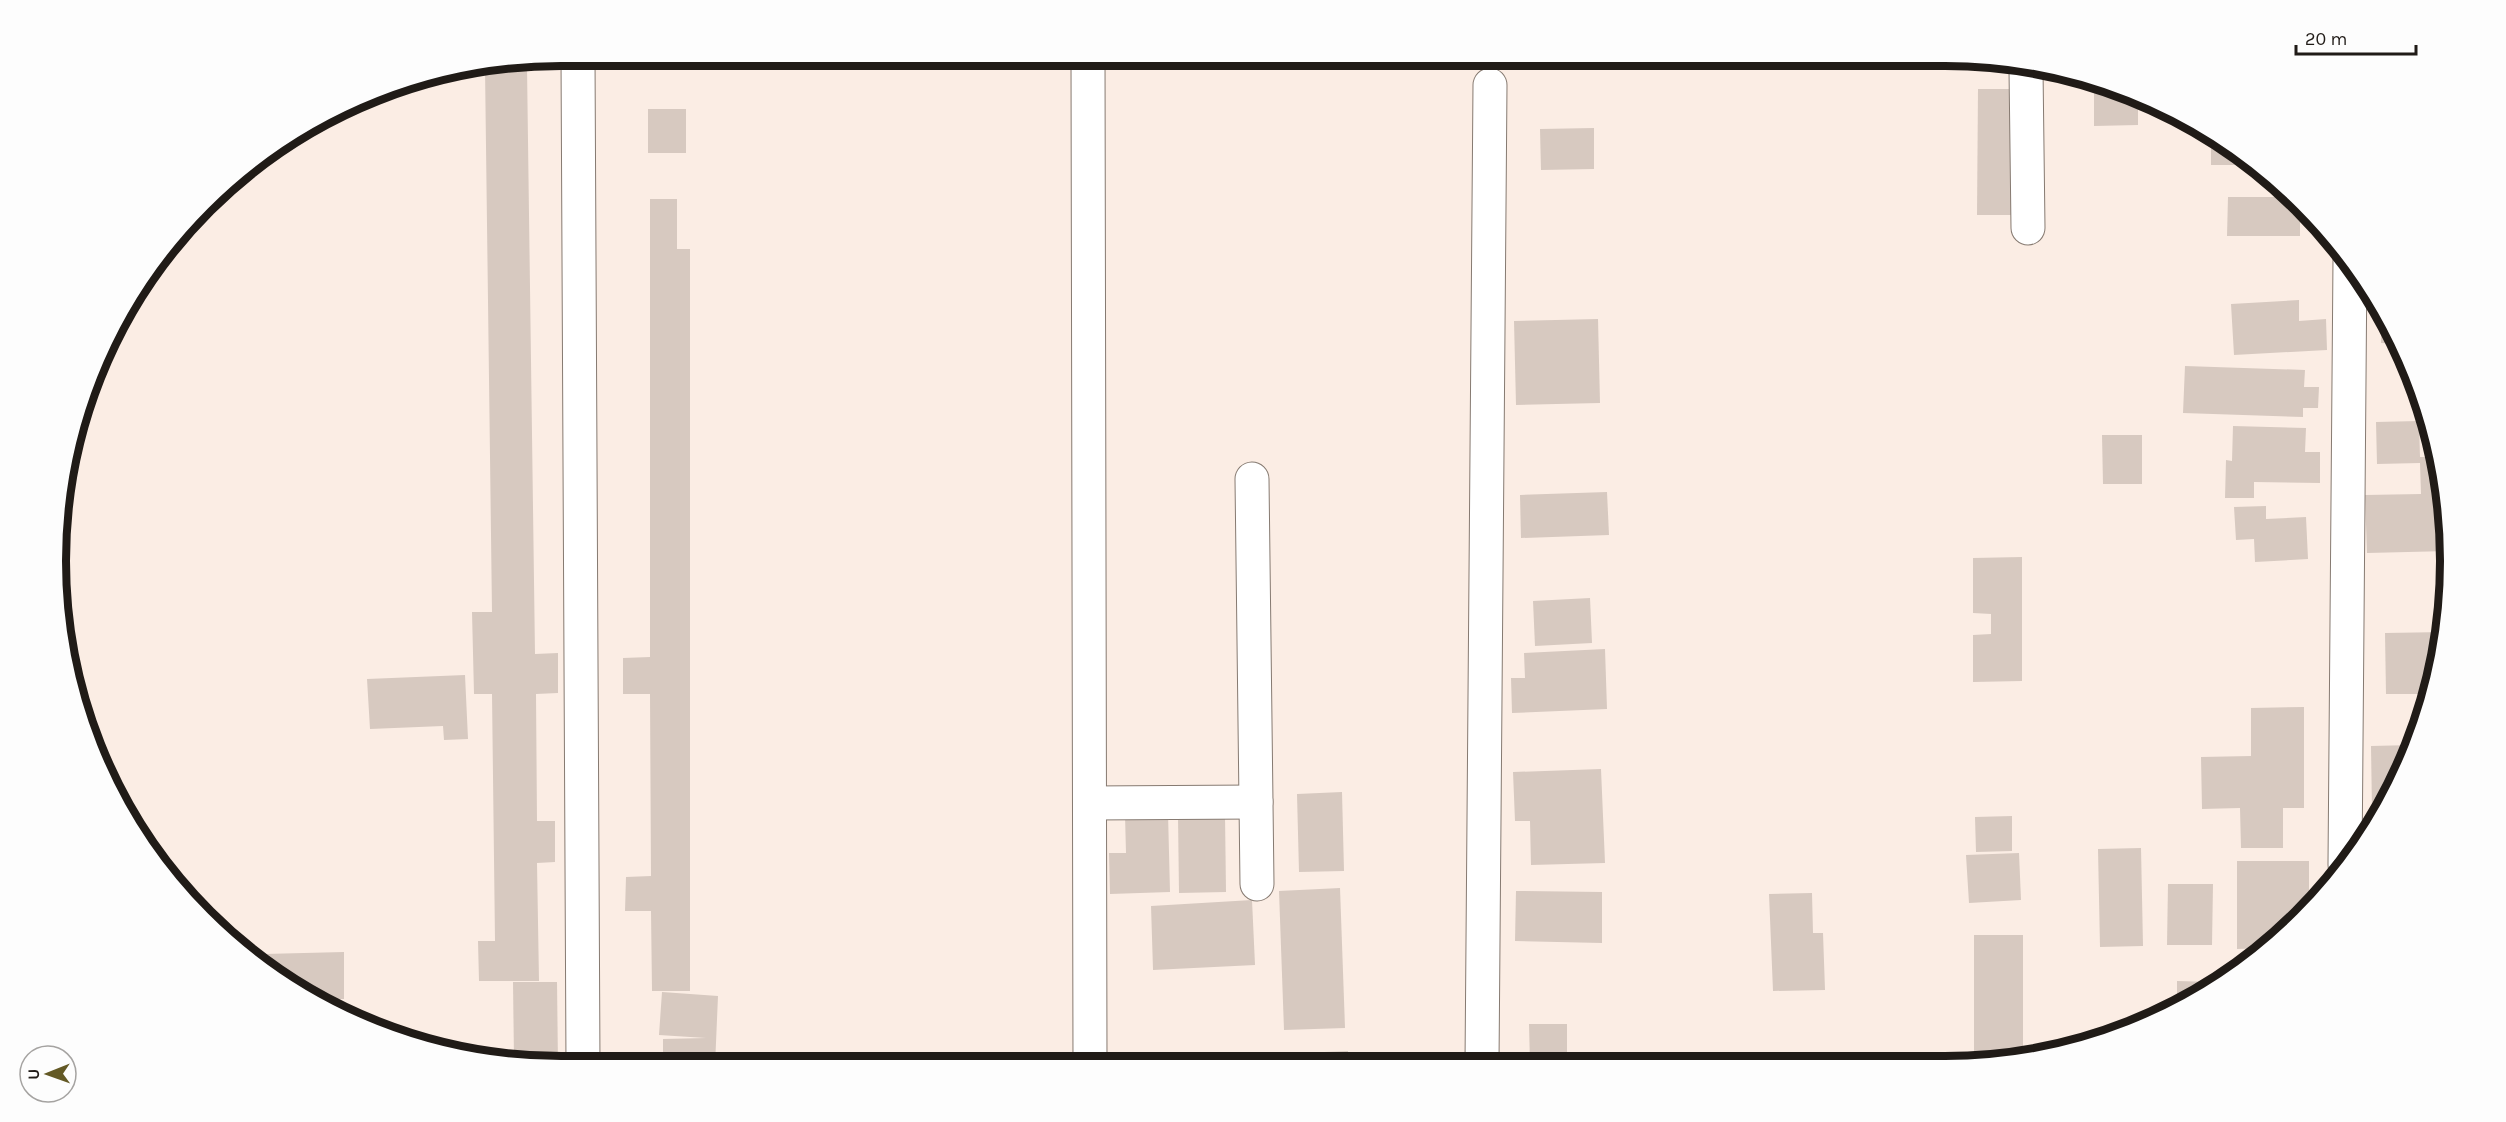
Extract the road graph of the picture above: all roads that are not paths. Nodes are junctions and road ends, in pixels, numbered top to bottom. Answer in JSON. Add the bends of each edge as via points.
{"nodes":[{"id":1,"x":578,"y":66,"type":"edge"},
{"id":2,"x":1088,"y":66,"type":"edge"},
{"id":3,"x":2026,"y":73,"type":"edge"},
{"id":4,"x":1490,"y":85,"type":"dead end"},
{"id":5,"x":2028,"y":228,"type":"dead end"},
{"id":6,"x":2350,"y":276,"type":"edge"},
{"id":7,"x":1252,"y":479,"type":"dead end"},
{"id":8,"x":1256,"y":802,"type":"junction"},
{"id":9,"x":1090,"y":803,"type":"junction"},
{"id":10,"x":2345,"y":852,"type":"edge"},
{"id":11,"x":1257,"y":884,"type":"dead end"},
{"id":12,"x":583,"y":1056,"type":"edge"},
{"id":13,"x":1090,"y":1056,"type":"edge"},
{"id":14,"x":1482,"y":1056,"type":"edge"}],
"edges":[{"from":1,"to":12,"type":"street"},
{"from":2,"to":9,"type":"street"},
{"from":3,"to":5,"type":"street"},
{"from":4,"to":14,"type":"street"},
{"from":6,"to":10,"type":"street"},
{"from":7,"to":8,"type":"street"},
{"from":8,"to":9,"type":"street"},
{"from":8,"to":11,"type":"street"},
{"from":9,"to":13,"type":"street"}]}
